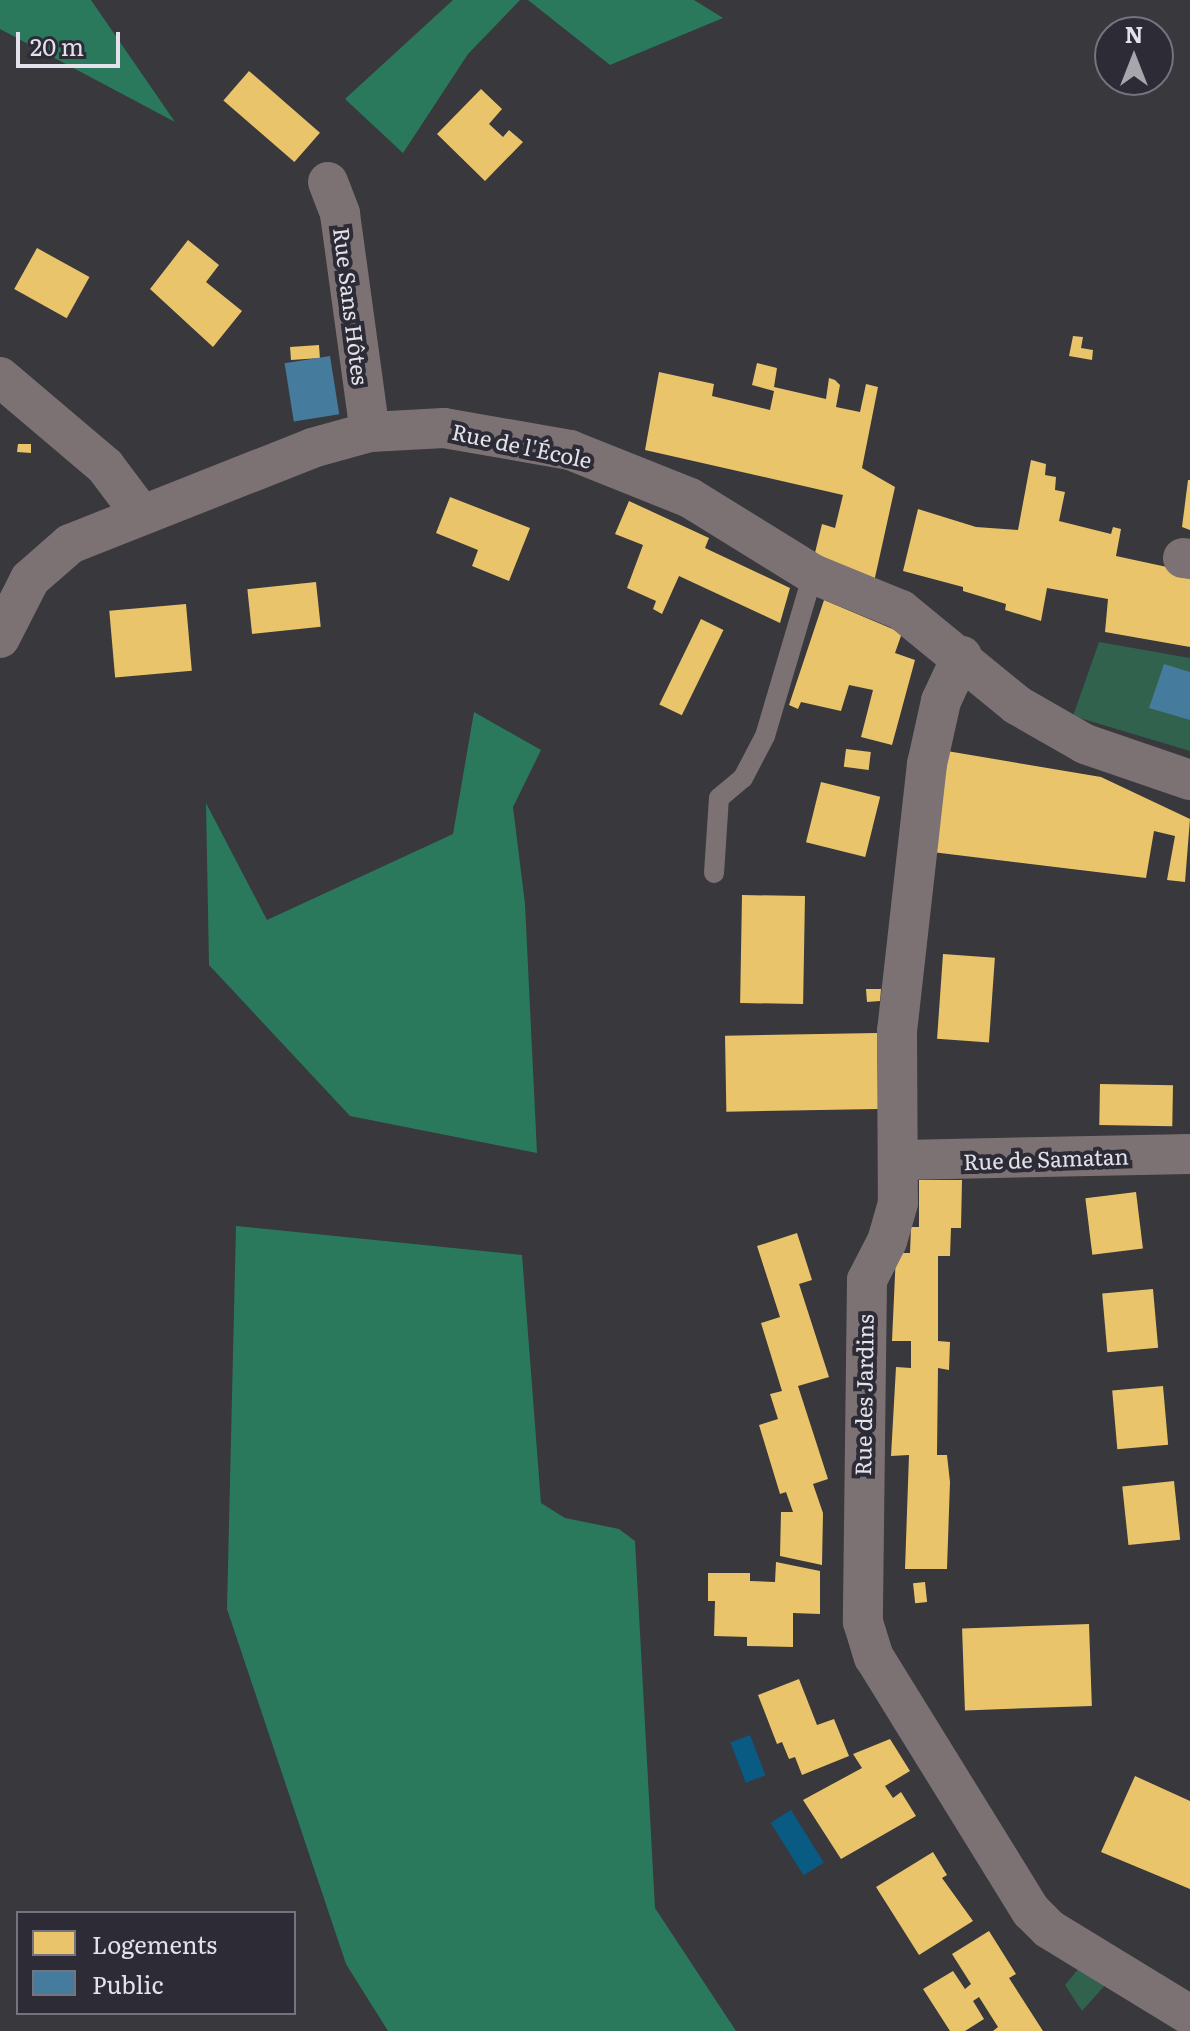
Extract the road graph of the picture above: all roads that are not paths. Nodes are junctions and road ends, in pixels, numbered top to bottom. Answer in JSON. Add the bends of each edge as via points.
{"nodes":[{"id":1,"x":328,"y":182,"type":"dead end"},
{"id":2,"x":0,"y":377,"type":"edge"},
{"id":3,"x":370,"y":432,"type":"junction"},
{"id":4,"x":141,"y":514,"type":"junction"},
{"id":5,"x":813,"y":574,"type":"junction"},
{"id":6,"x":0,"y":638,"type":"edge"},
{"id":7,"x":962,"y":656,"type":"junction"},
{"id":8,"x":1190,"y":780,"type":"edge"},
{"id":9,"x":714,"y":873,"type":"dead end"},
{"id":10,"x":1190,"y":1154,"type":"edge"},
{"id":11,"x":902,"y":1160,"type":"junction"},
{"id":12,"x":1190,"y":2015,"type":"edge"}],
"edges":[{"from":1,"to":3,"type":"street","name":"Rue Sans Hôtes","via":[[340,214]]},
{"from":2,"to":4,"type":"street","via":[[105,466]]},
{"from":3,"to":4,"type":"street","name":"Rue de l'École"},
{"from":3,"to":5,"type":"street","name":"Rue de l'École","via":[[444,428],[570,450],[690,498]]},
{"from":4,"to":6,"type":"street","name":"Rue de l'École","via":[[70,544],[30,579]]},
{"from":5,"to":7,"type":"street","name":"Rue de l'École","via":[[901,610]]},
{"from":5,"to":9,"type":"lane","via":[[765,736],[743,778],[719,798]]},
{"from":7,"to":8,"type":"street","name":"Rue de l'École","via":[[1017,705],[1085,744]]},
{"from":7,"to":11,"type":"street","name":"Rue des Jardins","via":[[941,701],[927,764],[897,1030]]},
{"from":10,"to":11,"type":"street","name":"Rue de Samatan"},
{"from":11,"to":12,"type":"street","name":"Rue des Jardins","via":[[898,1203],[867,1280],[863,1325],[861,1592],[874,1657],[1031,1911],[1049,1929]]}]}
